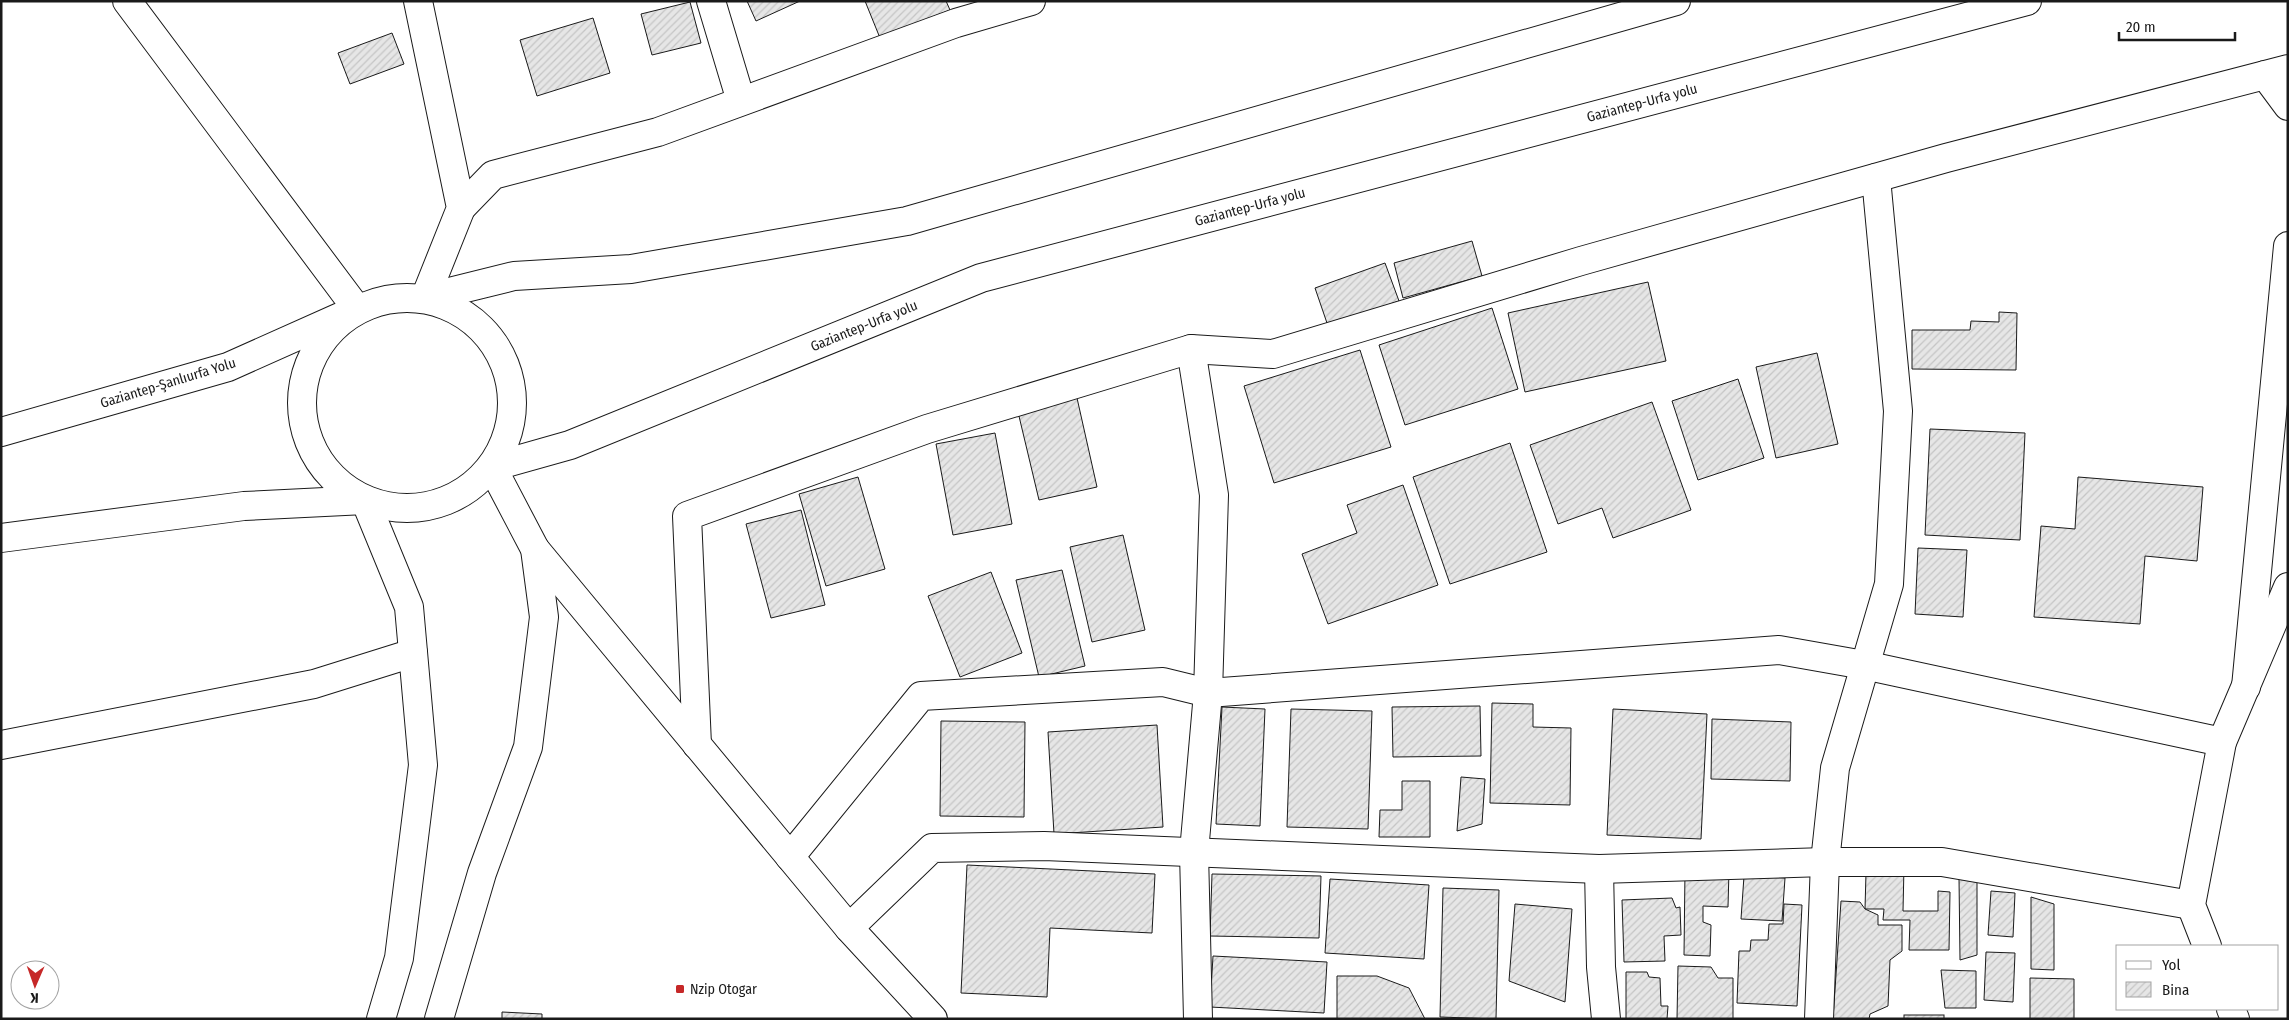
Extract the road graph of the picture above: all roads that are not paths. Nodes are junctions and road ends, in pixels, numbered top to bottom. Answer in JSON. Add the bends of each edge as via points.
{"nodes":[{"id":1,"x":127,"y":1,"type":"edge"},
{"id":2,"x":418,"y":1,"type":"edge"},
{"id":3,"x":711,"y":1,"type":"edge"},
{"id":4,"x":1676,"y":1,"type":"edge"},
{"id":5,"x":2027,"y":1,"type":"edge"},
{"id":6,"x":1013,"y":4,"type":"edge"},
{"id":7,"x":2276,"y":72,"type":"edge"},
{"id":8,"x":741,"y":102,"type":"junction"},
{"id":9,"x":2288,"y":106,"type":"edge"},
{"id":10,"x":1876,"y":178,"type":"junction"},
{"id":11,"x":461,"y":208,"type":"junction"},
{"id":12,"x":2288,"y":246,"type":"edge"},
{"id":13,"x":425,"y":298,"type":"junction"},
{"id":14,"x":357,"y":309,"type":"junction"},
{"id":15,"x":1191,"y":349,"type":"junction"},
{"id":16,"x":1,"y":432,"type":"edge"},
{"id":17,"x":492,"y":467,"type":"junction"},
{"id":18,"x":365,"y":500,"type":"junction"},
{"id":19,"x":1,"y":538,"type":"edge"},
{"id":20,"x":535,"y":549,"type":"junction"},
{"id":21,"x":2288,"y":587,"type":"edge"},
{"id":22,"x":413,"y":653,"type":"junction"},
{"id":23,"x":1864,"y":665,"type":"junction"},
{"id":24,"x":2246,"y":686,"type":"junction"},
{"id":25,"x":1208,"y":694,"type":"junction"},
{"id":26,"x":2222,"y":742,"type":"junction"},
{"id":27,"x":1,"y":745,"type":"edge"},
{"id":28,"x":697,"y":745,"type":"junction"},
{"id":29,"x":1194,"y":852,"type":"junction"},
{"id":30,"x":790,"y":857,"type":"junction"},
{"id":31,"x":1825,"y":862,"type":"junction"},
{"id":32,"x":1599,"y":869,"type":"junction"},
{"id":33,"x":2191,"y":905,"type":"junction"},
{"id":34,"x":849,"y":928,"type":"junction"},
{"id":35,"x":2207,"y":945,"type":"edge"},
{"id":36,"x":381,"y":1019,"type":"edge"},
{"id":37,"x":438,"y":1019,"type":"edge"},
{"id":38,"x":933,"y":1019,"type":"edge"},
{"id":39,"x":1198,"y":1019,"type":"edge"},
{"id":40,"x":1606,"y":1019,"type":"edge"},
{"id":41,"x":1819,"y":1019,"type":"edge"}],
"edges":[{"from":1,"to":14,"type":"main road"},
{"from":2,"to":11,"type":"main road"},
{"from":3,"to":8,"type":"main road"},
{"from":4,"to":13,"type":"main road","via":[[907,221],[631,269],[514,276]]},
{"from":5,"to":17,"type":"main road","name":"Gaziantep-Urfa yolu","via":[[981,278],[570,445]]},
{"from":6,"to":8,"type":"main road"},
{"from":7,"to":9,"type":"main road"},
{"from":7,"to":10,"type":"main road"},
{"from":8,"to":11,"type":"main road","via":[[658,132],[493,175]]},
{"from":10,"to":15,"type":"main road","via":[[1581,261],[1273,354]]},
{"from":10,"to":23,"type":"main road","via":[[1898,411],[1889,584]]},
{"from":11,"to":13,"type":"main road"},
{"from":12,"to":24,"type":"main road"},
{"from":13,"to":14,"type":"main road","via":[[389,298]]},
{"from":13,"to":17,"type":"main road","via":[[459,310],[488,333],[507,364],[514,400],[509,436]]},
{"from":14,"to":16,"type":"main road","name":"Gaziantep-Şanlıurfa Yolu","via":[[228,367]]},
{"from":14,"to":18,"type":"main road","via":[[330,330],[311,358],[301,390],[303,424],[315,456],[336,482]]},
{"from":15,"to":25,"type":"main road","via":[[1214,495]]},
{"from":15,"to":28,"type":"main road","via":[[927,429],[687,516]]},
{"from":17,"to":18,"type":"main road","via":[[465,492],[432,506],[398,508]]},
{"from":17,"to":20,"type":"main road"},
{"from":18,"to":19,"type":"main road","via":[[244,506]]},
{"from":18,"to":22,"type":"main road","via":[[409,607]]},
{"from":20,"to":28,"type":"main road"},
{"from":20,"to":37,"type":"main road","via":[[544,617],[528,747],[482,873]]},
{"from":21,"to":24,"type":"main road"},
{"from":22,"to":27,"type":"main road","via":[[314,684]]},
{"from":22,"to":36,"type":"main road","via":[[423,766],[400,958]]},
{"from":23,"to":25,"type":"main road","via":[[1779,650]]},
{"from":23,"to":26,"type":"main road"},
{"from":23,"to":31,"type":"main road","via":[[1835,768]]},
{"from":24,"to":26,"type":"main road"},
{"from":25,"to":29,"type":"main road"},
{"from":25,"to":30,"type":"main road","via":[[1163,682],[921,696]]},
{"from":26,"to":33,"type":"main road"},
{"from":28,"to":30,"type":"main road"},
{"from":29,"to":32,"type":"main road"},
{"from":29,"to":34,"type":"main road","via":[[1044,846],[932,848]]},
{"from":29,"to":39,"type":"main road"},
{"from":30,"to":34,"type":"main road"},
{"from":31,"to":32,"type":"main road"},
{"from":31,"to":33,"type":"main road","via":[[1942,862]]},
{"from":31,"to":41,"type":"main road"},
{"from":32,"to":40,"type":"main road","via":[[1601,967]]},
{"from":33,"to":35,"type":"main road"},
{"from":34,"to":38,"type":"main road"}]}
